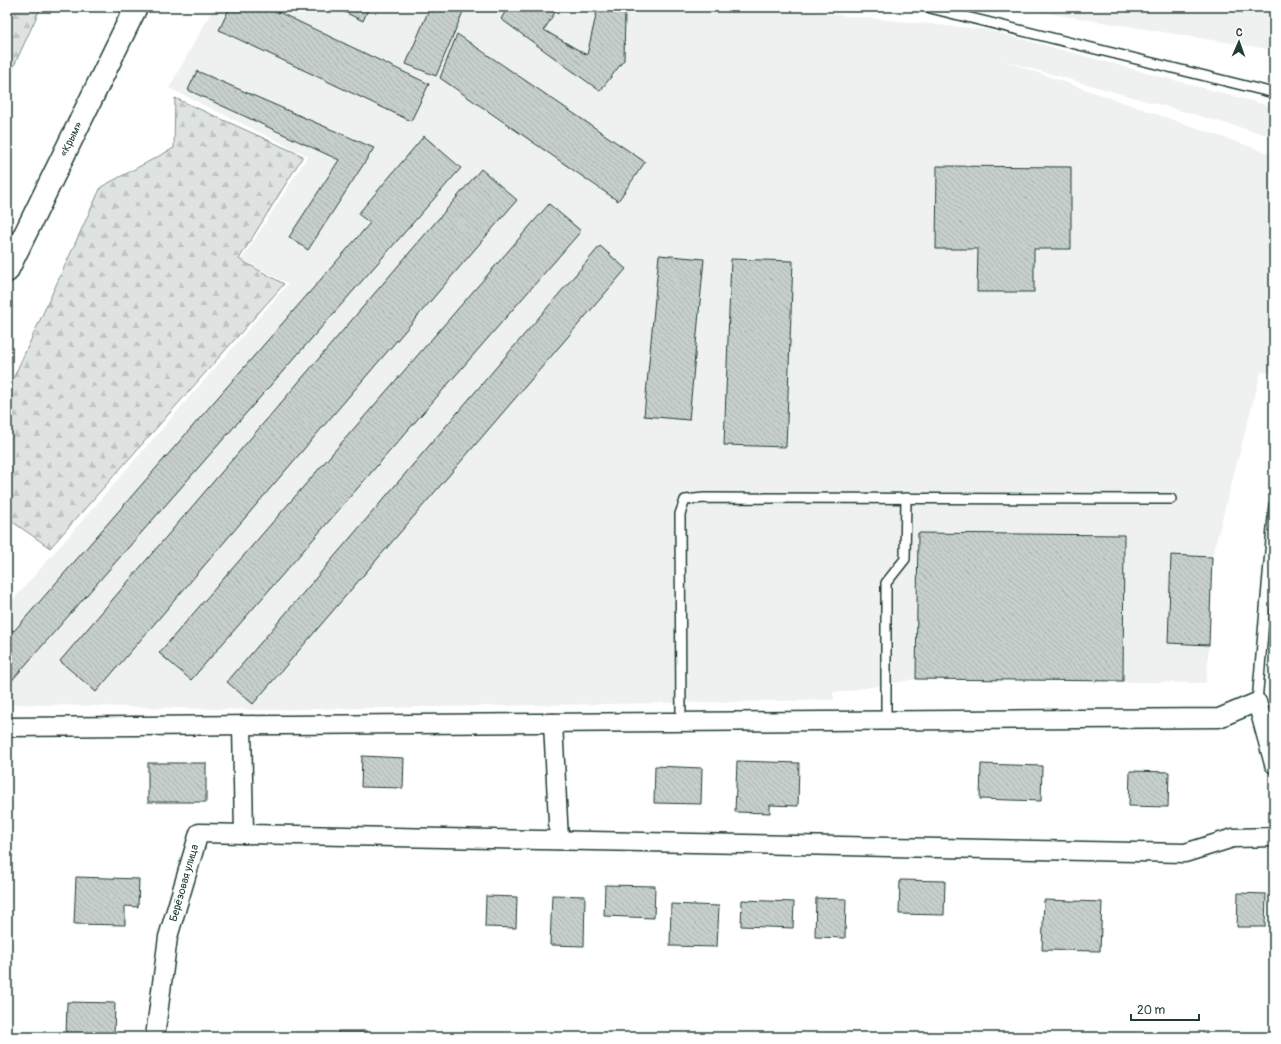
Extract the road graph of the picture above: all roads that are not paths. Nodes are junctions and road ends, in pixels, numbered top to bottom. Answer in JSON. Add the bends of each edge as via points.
{"nodes":[{"id":1,"x":136,"y":7,"type":"edge"},
{"id":2,"x":926,"y":7,"type":"edge"},
{"id":3,"x":1274,"y":93,"type":"edge"},
{"id":4,"x":7,"y":271,"type":"edge"},
{"id":5,"x":906,"y":498,"type":"junction"},
{"id":6,"x":1171,"y":499,"type":"dead end"},
{"id":7,"x":1274,"y":505,"type":"edge"},
{"id":8,"x":1257,"y":702,"type":"junction"},
{"id":9,"x":886,"y":721,"type":"junction"},
{"id":10,"x":681,"y":722,"type":"junction"},
{"id":11,"x":553,"y":723,"type":"junction"},
{"id":12,"x":242,"y":725,"type":"junction"},
{"id":13,"x":7,"y":727,"type":"edge"},
{"id":14,"x":1274,"y":764,"type":"edge"},
{"id":15,"x":244,"y":834,"type":"junction"},
{"id":16,"x":1274,"y":838,"type":"edge"},
{"id":17,"x":559,"y":840,"type":"junction"},
{"id":18,"x":155,"y":1037,"type":"edge"}],
"edges":[{"from":1,"to":4,"type":"highway","name":"«Крым»"},
{"from":2,"to":3,"type":"lane"},
{"from":5,"to":6,"type":"lane"},
{"from":5,"to":9,"type":"lane","via":[[905,559],[886,583]]},
{"from":5,"to":10,"type":"lane","via":[[685,500],[680,514]]},
{"from":7,"to":8,"type":"lane"},
{"from":8,"to":9,"type":"street","via":[[1219,718]]},
{"from":8,"to":14,"type":"street"},
{"from":9,"to":10,"type":"street"},
{"from":10,"to":11,"type":"street"},
{"from":11,"to":12,"type":"street"},
{"from":11,"to":17,"type":"street"},
{"from":12,"to":13,"type":"street"},
{"from":12,"to":15,"type":"street"},
{"from":15,"to":17,"type":"street"},
{"from":15,"to":18,"type":"street","name":"Берёзовая улица","via":[[199,832],[168,937]]},
{"from":16,"to":17,"type":"street","via":[[1233,838],[1184,853]]}]}
